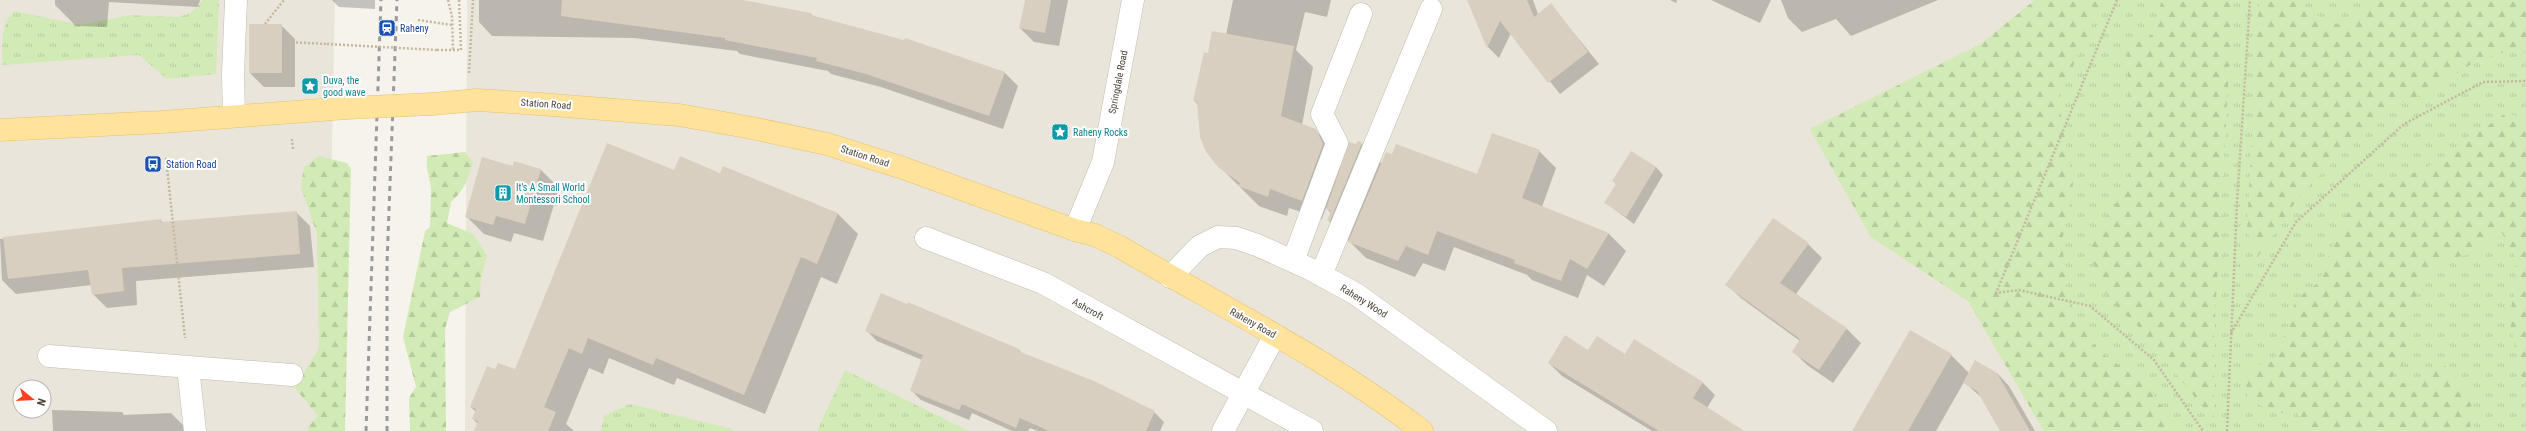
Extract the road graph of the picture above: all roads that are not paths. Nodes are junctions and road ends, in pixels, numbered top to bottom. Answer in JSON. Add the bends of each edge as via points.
{"nodes":[{"id":1,"x":236,"y":0,"type":"edge"},
{"id":2,"x":1133,"y":0,"type":"edge"},
{"id":3,"x":1431,"y":9,"type":"dead end"},
{"id":4,"x":1361,"y":14,"type":"dead end"},
{"id":5,"x":234,"y":116,"type":"junction"},
{"id":6,"x":0,"y":130,"type":"edge"},
{"id":7,"x":1075,"y":230,"type":"junction"},
{"id":8,"x":926,"y":238,"type":"dead end"},
{"id":9,"x":1293,"y":261,"type":"junction"},
{"id":10,"x":1321,"y":275,"type":"junction"},
{"id":11,"x":1170,"y":277,"type":"junction"},
{"id":12,"x":1275,"y":335,"type":"junction"},
{"id":13,"x":50,"y":356,"type":"dead end"},
{"id":14,"x":188,"y":367,"type":"junction"},
{"id":15,"x":292,"y":375,"type":"dead end"},
{"id":16,"x":1243,"y":395,"type":"junction"},
{"id":17,"x":195,"y":431,"type":"edge"},
{"id":18,"x":1223,"y":431,"type":"edge"},
{"id":19,"x":1312,"y":431,"type":"edge"},
{"id":20,"x":1422,"y":431,"type":"edge"},
{"id":21,"x":1546,"y":431,"type":"edge"}],
"edges":[{"from":1,"to":5,"type":"street"},
{"from":2,"to":7,"type":"street","name":"Springdale Road","via":[[1103,162]]},
{"from":3,"to":10,"type":"street"},
{"from":4,"to":9,"type":"street","via":[[1322,114],[1337,143]]},
{"from":5,"to":6,"type":"main road","name":"Station Road"},
{"from":5,"to":7,"type":"main road","name":"Station Road","bridge":true,"via":[[477,100],[679,115],[805,139],[903,168]]},
{"from":7,"to":11,"type":"main road","name":"Raheny Road","via":[[1120,247]]},
{"from":8,"to":16,"type":"street","name":"Ashcroft","via":[[1042,283]]},
{"from":9,"to":10,"type":"street","name":"Raheny Wood"},
{"from":9,"to":11,"type":"street","name":"Raheny Wood","via":[[1236,238],[1218,236],[1200,246]]},
{"from":10,"to":21,"type":"street","name":"Raheny Wood","via":[[1356,294],[1398,322],[1500,400]]},
{"from":11,"to":12,"type":"main road","name":"Raheny Road"},
{"from":12,"to":16,"type":"street"},
{"from":12,"to":20,"type":"main road","name":"Raheny Road","via":[[1393,408]]},
{"from":13,"to":14,"type":"street"},
{"from":14,"to":15,"type":"street"},
{"from":14,"to":17,"type":"street"},
{"from":16,"to":18,"type":"street"},
{"from":16,"to":19,"type":"street","name":"Ashcroft"}]}
